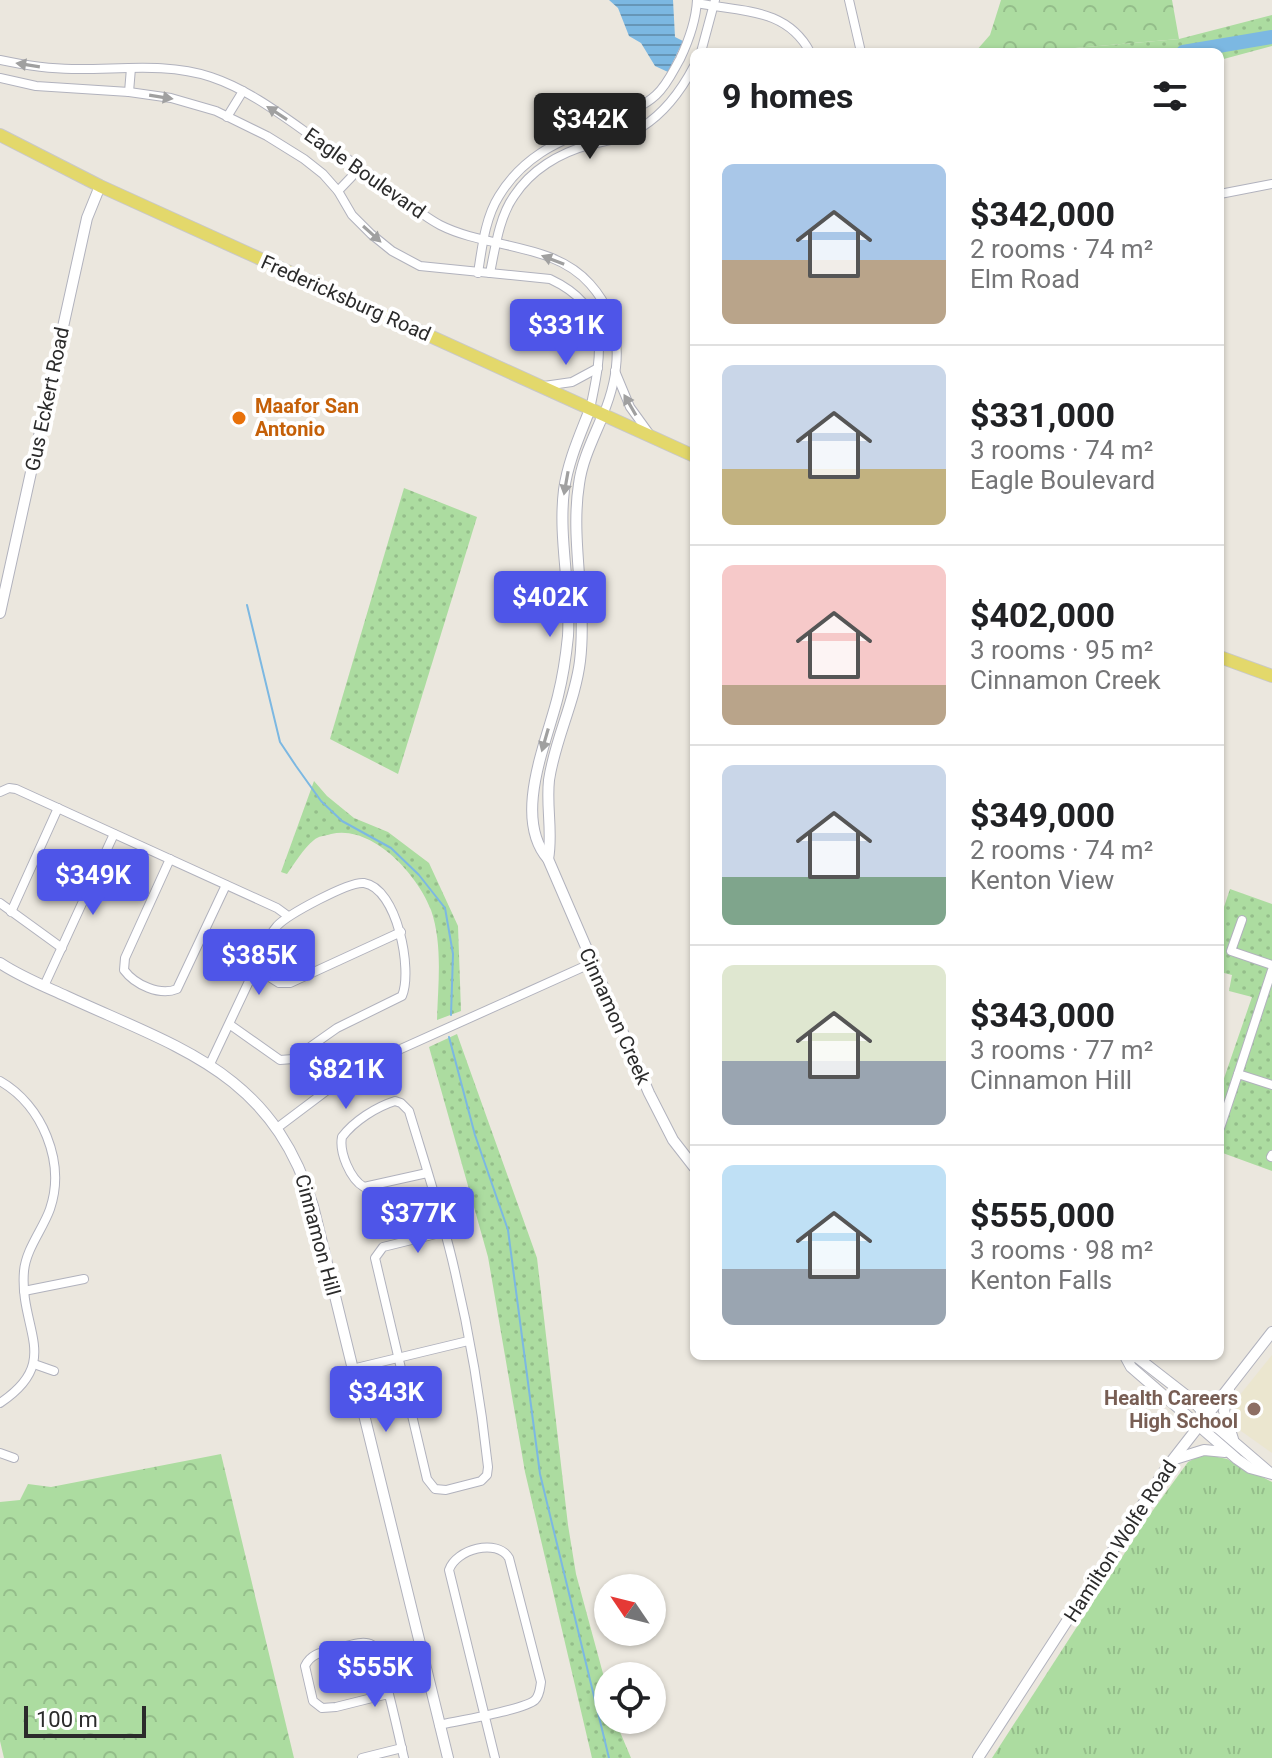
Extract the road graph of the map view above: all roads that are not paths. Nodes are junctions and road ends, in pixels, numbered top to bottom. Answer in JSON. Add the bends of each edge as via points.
{"nodes":[{"id":1,"x":849,"y":0,"type":"edge"},
{"id":2,"x":697,"y":1,"type":"edge"},
{"id":3,"x":715,"y":3,"type":"edge"},
{"id":4,"x":702,"y":48,"type":"edge"},
{"id":5,"x":807,"y":48,"type":"edge"},
{"id":6,"x":860,"y":48,"type":"edge"},
{"id":7,"x":0,"y":60,"type":"edge"},
{"id":8,"x":131,"y":68,"type":"junction"},
{"id":9,"x":690,"y":73,"type":"edge"},
{"id":10,"x":0,"y":78,"type":"edge"},
{"id":11,"x":243,"y":91,"type":"junction"},
{"id":12,"x":129,"y":92,"type":"junction"},
{"id":13,"x":227,"y":117,"type":"junction"},
{"id":14,"x":0,"y":135,"type":"edge"},
{"id":15,"x":360,"y":168,"type":"junction"},
{"id":16,"x":1272,"y":184,"type":"edge"},
{"id":17,"x":100,"y":186,"type":"junction"},
{"id":18,"x":338,"y":191,"type":"junction"},
{"id":19,"x":1224,"y":193,"type":"edge"},
{"id":20,"x":484,"y":240,"type":"junction"},
{"id":21,"x":497,"y":243,"type":"junction"},
{"id":22,"x":478,"y":273,"type":"junction"},
{"id":23,"x":490,"y":273,"type":"junction"},
{"id":24,"x":599,"y":367,"type":"junction"},
{"id":25,"x":615,"y":370,"type":"junction"},
{"id":26,"x":542,"y":387,"type":"junction"},
{"id":27,"x":590,"y":409,"type":"junction"},
{"id":28,"x":603,"y":415,"type":"junction"},
{"id":29,"x":651,"y":436,"type":"junction"},
{"id":30,"x":690,"y":454,"type":"edge"},
{"id":31,"x":578,"y":524,"type":"junction"},
{"id":32,"x":563,"y":525,"type":"junction"},
{"id":33,"x":0,"y":613,"type":"edge"},
{"id":34,"x":1224,"y":658,"type":"edge"},
{"id":35,"x":1272,"y":676,"type":"edge"},
{"id":36,"x":2,"y":791,"type":"edge"},
{"id":37,"x":58,"y":808,"type":"junction"},
{"id":38,"x":533,"y":817,"type":"junction"},
{"id":39,"x":548,"y":817,"type":"junction"},
{"id":40,"x":114,"y":834,"type":"junction"},
{"id":41,"x":170,"y":859,"type":"junction"},
{"id":42,"x":548,"y":859,"type":"junction"},
{"id":43,"x":226,"y":885,"type":"junction"},
{"id":44,"x":0,"y":903,"type":"edge"},
{"id":45,"x":11,"y":912,"type":"junction"},
{"id":46,"x":288,"y":916,"type":"junction"},
{"id":47,"x":1242,"y":920,"type":"dead end"},
{"id":48,"x":401,"y":932,"type":"junction"},
{"id":49,"x":62,"y":948,"type":"junction"},
{"id":50,"x":0,"y":963,"type":"edge"},
{"id":51,"x":592,"y":963,"type":"junction"},
{"id":52,"x":1272,"y":967,"type":"edge"},
{"id":53,"x":255,"y":968,"type":"junction"},
{"id":54,"x":44,"y":986,"type":"junction"},
{"id":55,"x":229,"y":1024,"type":"junction"},
{"id":56,"x":210,"y":1064,"type":"junction"},
{"id":57,"x":1238,"y":1074,"type":"junction"},
{"id":58,"x":0,"y":1081,"type":"edge"},
{"id":59,"x":1272,"y":1085,"type":"edge"},
{"id":60,"x":1224,"y":1116,"type":"edge"},
{"id":61,"x":277,"y":1128,"type":"junction"},
{"id":62,"x":690,"y":1162,"type":"edge"},
{"id":63,"x":427,"y":1173,"type":"junction"},
{"id":64,"x":444,"y":1232,"type":"junction"},
{"id":65,"x":84,"y":1279,"type":"dead end"},
{"id":66,"x":24,"y":1291,"type":"junction"},
{"id":67,"x":1272,"y":1332,"type":"edge"},
{"id":68,"x":468,"y":1341,"type":"junction"},
{"id":69,"x":397,"y":1359,"type":"junction"},
{"id":70,"x":1129,"y":1360,"type":"edge"},
{"id":71,"x":1141,"y":1360,"type":"edge"},
{"id":72,"x":34,"y":1364,"type":"junction"},
{"id":73,"x":352,"y":1369,"type":"junction"},
{"id":74,"x":54,"y":1371,"type":"dead end"},
{"id":75,"x":1230,"y":1384,"type":"junction"},
{"id":76,"x":0,"y":1403,"type":"edge"},
{"id":77,"x":1206,"y":1415,"type":"junction"},
{"id":78,"x":1198,"y":1425,"type":"junction"},
{"id":79,"x":1234,"y":1441,"type":"junction"},
{"id":80,"x":0,"y":1453,"type":"edge"},
{"id":81,"x":1230,"y":1454,"type":"junction"},
{"id":82,"x":14,"y":1458,"type":"dead end"},
{"id":83,"x":1173,"y":1459,"type":"junction"},
{"id":84,"x":1271,"y":1474,"type":"edge"},
{"id":85,"x":388,"y":1694,"type":"junction"},
{"id":86,"x":484,"y":1714,"type":"junction"},
{"id":87,"x":439,"y":1725,"type":"junction"},
{"id":88,"x":403,"y":1753,"type":"edge"},
{"id":89,"x":362,"y":1758,"type":"edge"},
{"id":90,"x":448,"y":1758,"type":"edge"},
{"id":91,"x":495,"y":1758,"type":"edge"},
{"id":92,"x":978,"y":1758,"type":"edge"}],
"edges":[{"from":1,"to":6,"type":"street"},
{"from":2,"to":3,"type":"street"},
{"from":2,"to":20,"type":"street","via":[[689,40],[657,94],[640,107],[540,151],[497,197]]},
{"from":3,"to":4,"type":"street"},
{"from":3,"to":5,"type":"street","via":[[781,20]]},
{"from":8,"to":7,"type":"street","name":"Eagle Boulevard","one_way":true,"via":[[70,69]]},
{"from":8,"to":11,"type":"street","name":"Eagle Boulevard","via":[[209,76]]},
{"from":8,"to":12,"type":"street"},
{"from":9,"to":21,"type":"street","via":[[641,129],[551,159],[513,197]]},
{"from":10,"to":12,"type":"street","name":"Eagle Boulevard","via":[[36,86]]},
{"from":11,"to":13,"type":"street"},
{"from":15,"to":11,"type":"street","name":"Eagle Boulevard","one_way":true},
{"from":12,"to":13,"type":"street","name":"Eagle Boulevard","one_way":true,"via":[[171,98]]},
{"from":13,"to":18,"type":"street","name":"Eagle Boulevard","via":[[304,159]]},
{"from":14,"to":17,"type":"main road","name":"Fredericksburg Road"},
{"from":15,"to":18,"type":"street"},
{"from":15,"to":20,"type":"street","name":"Eagle Boulevard","via":[[439,225]]},
{"from":16,"to":19,"type":"street"},
{"from":17,"to":26,"type":"main road","name":"Fredericksburg Road"},
{"from":17,"to":33,"type":"street","name":"Gus Eckert Road","via":[[87,218]]},
{"from":18,"to":22,"type":"street","name":"Eagle Boulevard","one_way":true,"via":[[352,215],[392,251],[420,266]]},
{"from":20,"to":21,"type":"street","name":"Eagle Boulevard"},
{"from":20,"to":22,"type":"street"},
{"from":21,"to":23,"type":"street"},
{"from":25,"to":21,"type":"street","name":"Eagle Boulevard","one_way":true,"via":[[614,321],[590,284],[555,259]]},
{"from":22,"to":23,"type":"street","name":"Eagle Boulevard"},
{"from":23,"to":24,"type":"street","name":"Eagle Boulevard","via":[[550,279],[579,296],[598,331]]},
{"from":24,"to":26,"type":"street","via":[[572,382]]},
{"from":24,"to":27,"type":"street","name":"Eagle Boulevard"},
{"from":25,"to":28,"type":"street","name":"Eagle Boulevard"},
{"from":29,"to":25,"type":"street","one_way":true,"via":[[630,407]]},
{"from":26,"to":27,"type":"main road","name":"Fredericksburg Road"},
{"from":27,"to":28,"type":"main road","name":"Fredericksburg Road"},
{"from":27,"to":32,"type":"street","name":"Cinnamon Creek","one_way":true,"via":[[570,463]]},
{"from":28,"to":29,"type":"main road","name":"Fredericksburg Road"},
{"from":28,"to":31,"type":"street","name":"Cinnamon Creek","via":[[583,464]]},
{"from":29,"to":30,"type":"main road","name":"Fredericksburg Road"},
{"from":31,"to":32,"type":"street"},
{"from":31,"to":39,"type":"street","name":"Cinnamon Creek","via":[[580,662],[553,763]]},
{"from":32,"to":38,"type":"street","name":"Cinnamon Creek","one_way":true,"via":[[568,634],[558,698],[538,763]]},
{"from":34,"to":35,"type":"main road"},
{"from":36,"to":37,"type":"street","via":[[16,789]]},
{"from":37,"to":40,"type":"street"},
{"from":37,"to":45,"type":"street"},
{"from":38,"to":39,"type":"street"},
{"from":38,"to":42,"type":"street","name":"Cinnamon Creek","via":[[539,848]]},
{"from":39,"to":42,"type":"street","name":"Cinnamon Creek"},
{"from":40,"to":41,"type":"street"},
{"from":40,"to":49,"type":"street"},
{"from":41,"to":43,"type":"street"},
{"from":41,"to":43,"type":"street","via":[[123,965],[128,975],[146,986],[167,992],[181,985]]},
{"from":42,"to":51,"type":"street","name":"Cinnamon Creek"},
{"from":43,"to":46,"type":"street"},
{"from":44,"to":45,"type":"street"},
{"from":45,"to":49,"type":"street"},
{"from":46,"to":48,"type":"street","via":[[364,883],[378,892]]},
{"from":46,"to":53,"type":"street"},
{"from":47,"to":52,"type":"street","via":[[1231,951]]},
{"from":48,"to":53,"type":"street","via":[[290,983],[279,983]]},
{"from":48,"to":55,"type":"street","via":[[406,962],[402,996],[337,1028],[293,1059],[280,1060]]},
{"from":49,"to":54,"type":"street"},
{"from":50,"to":54,"type":"street","name":"Cinnamon Hill"},
{"from":51,"to":61,"type":"street","via":[[354,1070]]},
{"from":51,"to":62,"type":"street","name":"Cinnamon Creek","via":[[657,1110]]},
{"from":52,"to":57,"type":"street"},
{"from":53,"to":55,"type":"street"},
{"from":54,"to":56,"type":"street","name":"Cinnamon Hill"},
{"from":55,"to":56,"type":"street"},
{"from":56,"to":61,"type":"street","name":"Cinnamon Hill","via":[[249,1094]]},
{"from":57,"to":59,"type":"street"},
{"from":57,"to":60,"type":"street"},
{"from":58,"to":66,"type":"street","via":[[22,1095],[34,1111],[45,1132],[54,1177],[52,1204],[26,1261]]},
{"from":61,"to":73,"type":"street","name":"Cinnamon Hill","via":[[306,1183]]},
{"from":63,"to":63,"type":"street","via":[[409,1111],[401,1103],[386,1104],[345,1133],[341,1145],[354,1180],[364,1187]]},
{"from":63,"to":64,"type":"street"},
{"from":64,"to":68,"type":"street"},
{"from":64,"to":69,"type":"street","via":[[376,1253]]},
{"from":65,"to":66,"type":"street"},
{"from":66,"to":72,"type":"street"},
{"from":67,"to":75,"type":"street","name":"Hamilton Wolfe Road"},
{"from":68,"to":69,"type":"street"},
{"from":68,"to":69,"type":"street","via":[[487,1475],[446,1490],[429,1483]]},
{"from":69,"to":73,"type":"street"},
{"from":70,"to":78,"type":"street"},
{"from":71,"to":77,"type":"street"},
{"from":72,"to":74,"type":"street"},
{"from":72,"to":76,"type":"street","via":[[19,1390]]},
{"from":73,"to":87,"type":"street","name":"Cinnamon Hill"},
{"from":75,"to":77,"type":"street","name":"Hamilton Wolfe Road"},
{"from":75,"to":79,"type":"street","via":[[1224,1411]]},
{"from":77,"to":78,"type":"street","name":"Hamilton Wolfe Road"},
{"from":77,"to":79,"type":"street"},
{"from":78,"to":81,"type":"street"},
{"from":78,"to":83,"type":"street","name":"Hamilton Wolfe Road"},
{"from":79,"to":84,"type":"street"},
{"from":80,"to":82,"type":"street"},
{"from":81,"to":83,"type":"street","via":[[1204,1450]]},
{"from":81,"to":84,"type":"street"},
{"from":83,"to":92,"type":"street","name":"Hamilton Wolfe Road"},
{"from":85,"to":85,"type":"street","via":[[376,1649],[369,1643],[310,1657],[305,1666],[313,1701],[327,1709]]},
{"from":85,"to":88,"type":"street"},
{"from":86,"to":86,"type":"street","via":[[534,1702],[541,1682],[508,1555],[498,1547],[460,1555],[449,1570]]},
{"from":86,"to":87,"type":"street"},
{"from":86,"to":91,"type":"street"},
{"from":87,"to":90,"type":"street","name":"Cinnamon Hill"},
{"from":88,"to":89,"type":"street"}]}
